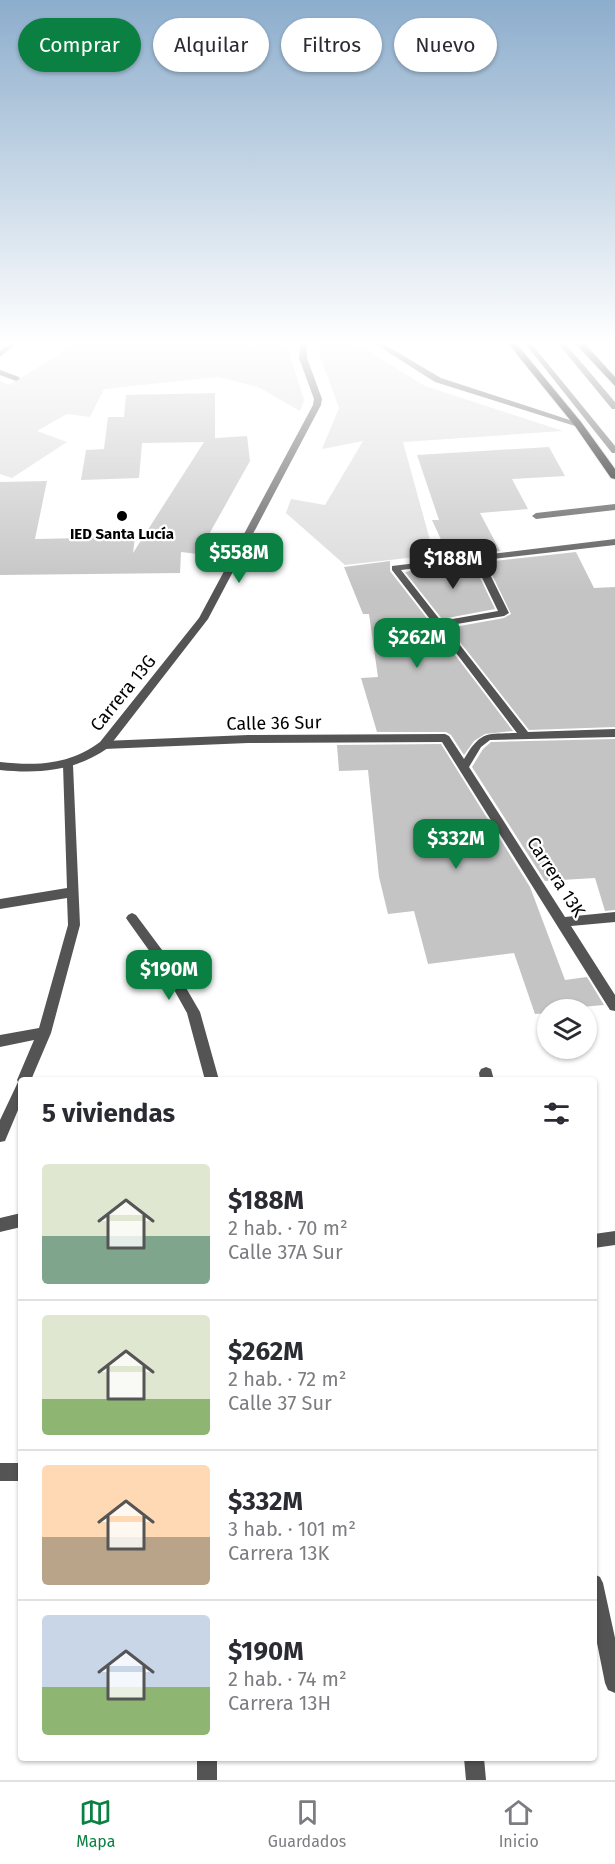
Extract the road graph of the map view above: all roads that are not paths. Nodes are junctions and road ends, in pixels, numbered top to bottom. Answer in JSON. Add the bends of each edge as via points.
{"nodes":[{"id":1,"x":306,"y":425,"type":"edge"},
{"id":2,"x":579,"y":425,"type":"edge"},
{"id":3,"x":594,"y":425,"type":"edge"},
{"id":4,"x":615,"y":451,"type":"edge"},
{"id":5,"x":615,"y":476,"type":"edge"},
{"id":6,"x":615,"y":507,"type":"edge"},
{"id":7,"x":537,"y":516,"type":"dead end"},
{"id":8,"x":615,"y":542,"type":"edge"},
{"id":9,"x":477,"y":558,"type":"junction"},
{"id":10,"x":439,"y":624,"type":"junction"},
{"id":11,"x":386,"y":634,"type":"dead end"},
{"id":12,"x":615,"y":733,"type":"edge"},
{"id":13,"x":525,"y":735,"type":"junction"},
{"id":14,"x":445,"y":738,"type":"joint"},
{"id":15,"x":104,"y":745,"type":"junction"},
{"id":16,"x":68,"y":765,"type":"junction"},
{"id":17,"x":0,"y":766,"type":"edge"},
{"id":18,"x":464,"y":767,"type":"junction"},
{"id":19,"x":73,"y":892,"type":"junction"},
{"id":20,"x":0,"y":904,"type":"edge"},
{"id":21,"x":615,"y":917,"type":"edge"},
{"id":22,"x":132,"y":918,"type":"dead end"},
{"id":23,"x":563,"y":922,"type":"junction"},
{"id":24,"x":615,"y":1006,"type":"edge"},
{"id":25,"x":44,"y":1033,"type":"junction"},
{"id":26,"x":0,"y":1041,"type":"edge"},
{"id":27,"x":25,"y":1077,"type":"edge"},
{"id":28,"x":211,"y":1077,"type":"edge"},
{"id":29,"x":18,"y":1094,"type":"edge"},
{"id":30,"x":0,"y":1136,"type":"edge"},
{"id":31,"x":18,"y":1221,"type":"edge"},
{"id":32,"x":0,"y":1225,"type":"edge"},
{"id":33,"x":615,"y":1238,"type":"edge"},
{"id":34,"x":597,"y":1241,"type":"edge"},
{"id":35,"x":0,"y":1472,"type":"edge"},
{"id":36,"x":18,"y":1472,"type":"edge"},
{"id":37,"x":597,"y":1597,"type":"edge"},
{"id":38,"x":615,"y":1683,"type":"edge"},
{"id":39,"x":207,"y":1761,"type":"edge"},
{"id":40,"x":474,"y":1761,"type":"edge"},
{"id":41,"x":207,"y":1780,"type":"edge"},
{"id":42,"x":476,"y":1780,"type":"edge"}],
"edges":[{"from":1,"to":15,"type":"street","name":"Carrera 13G","via":[[203,619]]},
{"from":2,"to":5,"type":"main road"},
{"from":3,"to":4,"type":"street"},
{"from":6,"to":7,"type":"street"},
{"from":8,"to":9,"type":"street"},
{"from":9,"to":10,"type":"street","via":[[504,613]]},
{"from":9,"to":10,"type":"street","via":[[395,568]]},
{"from":10,"to":11,"type":"street"},
{"from":10,"to":13,"type":"street"},
{"from":12,"to":13,"type":"street"},
{"from":13,"to":18,"type":"street","via":[[488,737],[477,745]]},
{"from":14,"to":15,"type":"street","name":"Calle 36 Sur","via":[[248,739]]},
{"from":14,"to":18,"type":"street","name":"Carrera 13K"},
{"from":15,"to":16,"type":"street","name":"Carrera 13G"},
{"from":16,"to":17,"type":"street"},
{"from":16,"to":19,"type":"street"},
{"from":18,"to":23,"type":"street","name":"Carrera 13K"},
{"from":19,"to":20,"type":"street"},
{"from":19,"to":25,"type":"street","via":[[74,925]]},
{"from":21,"to":23,"type":"street"},
{"from":22,"to":28,"type":"street","via":[[167,966],[193,1012]]},
{"from":23,"to":24,"type":"street","name":"Carrera 13K"},
{"from":25,"to":26,"type":"street"},
{"from":25,"to":27,"type":"street"},
{"from":29,"to":30,"type":"street"},
{"from":31,"to":32,"type":"street"},
{"from":33,"to":34,"type":"street"},
{"from":35,"to":36,"type":"street"},
{"from":37,"to":38,"type":"street"},
{"from":39,"to":41,"type":"street"},
{"from":40,"to":42,"type":"street"}]}
